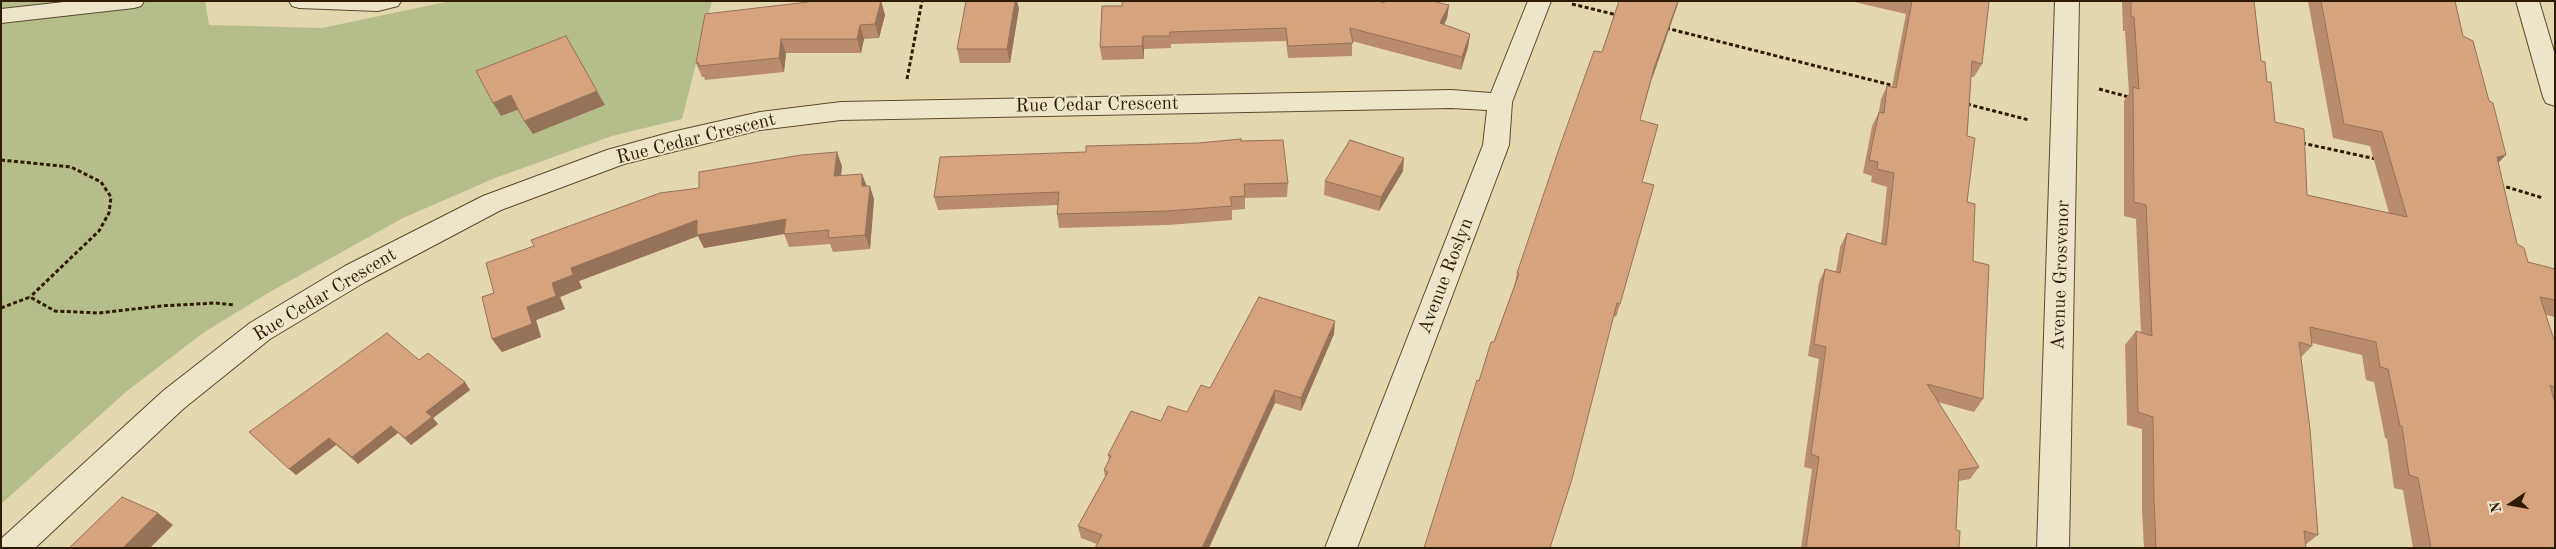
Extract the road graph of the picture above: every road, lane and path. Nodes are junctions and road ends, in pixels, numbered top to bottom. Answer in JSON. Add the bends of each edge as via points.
{"nodes":[{"id":1,"x":134,"y":1,"type":"edge"},
{"id":2,"x":299,"y":1,"type":"edge"},
{"id":3,"x":391,"y":1,"type":"edge"},
{"id":4,"x":922,"y":1,"type":"edge"},
{"id":5,"x":1540,"y":1,"type":"edge"},
{"id":6,"x":2067,"y":1,"type":"edge"},
{"id":7,"x":2527,"y":1,"type":"edge"},
{"id":8,"x":1569,"y":3,"type":"dead end"},
{"id":9,"x":1,"y":16,"type":"edge"},
{"id":10,"x":1626,"y":18,"type":"edge"},
{"id":11,"x":1665,"y":28,"type":"edge"},
{"id":12,"x":906,"y":84,"type":"dead end"},
{"id":13,"x":1896,"y":86,"type":"edge"},
{"id":14,"x":2098,"y":89,"type":"dead end"},
{"id":15,"x":2555,"y":97,"type":"edge"},
{"id":16,"x":2138,"y":99,"type":"edge"},
{"id":17,"x":1500,"y":102,"type":"junction"},
{"id":18,"x":1964,"y":103,"type":"edge"},
{"id":19,"x":2031,"y":120,"type":"dead end"},
{"id":20,"x":2294,"y":141,"type":"edge"},
{"id":21,"x":1,"y":160,"type":"edge"},
{"id":22,"x":2386,"y":161,"type":"edge"},
{"id":23,"x":2499,"y":185,"type":"edge"},
{"id":24,"x":2543,"y":198,"type":"dead end"},
{"id":25,"x":30,"y":297,"type":"junction"},
{"id":26,"x":1,"y":308,"type":"edge"},
{"id":27,"x":260,"y":331,"type":"junction"},
{"id":28,"x":13,"y":548,"type":"edge"},
{"id":29,"x":1341,"y":548,"type":"edge"},
{"id":30,"x":2053,"y":548,"type":"edge"}],
"edges":[{"from":1,"to":9,"type":"lane"},
{"from":2,"to":3,"type":"lane","via":[[378,4]]},
{"from":4,"to":12,"type":"path"},
{"from":5,"to":17,"type":"street","name":"Avenue Roslyn"},
{"from":6,"to":30,"type":"street","name":"Avenue Grosvenor"},
{"from":7,"to":15,"type":"street"},
{"from":8,"to":10,"type":"path"},
{"from":11,"to":13,"type":"path"},
{"from":14,"to":16,"type":"path"},
{"from":17,"to":27,"type":"street","name":"Rue Cedar Crescent","via":[[1451,99],[840,111],[760,121],[616,157],[492,203],[355,274]]},
{"from":17,"to":29,"type":"street","name":"Avenue Roslyn","via":[[1496,145]]},
{"from":18,"to":19,"type":"path"},
{"from":20,"to":22,"type":"path"},
{"from":21,"to":25,"type":"path","via":[[71,167],[101,182],[111,197],[99,231]]},
{"from":23,"to":24,"type":"path"},
{"from":25,"to":26,"type":"path"},
{"from":25,"to":27,"type":"path","via":[[55,310],[99,313],[215,303],[255,308]]},
{"from":27,"to":28,"type":"street","name":"Rue Cedar Crescent","via":[[173,400]]}]}
